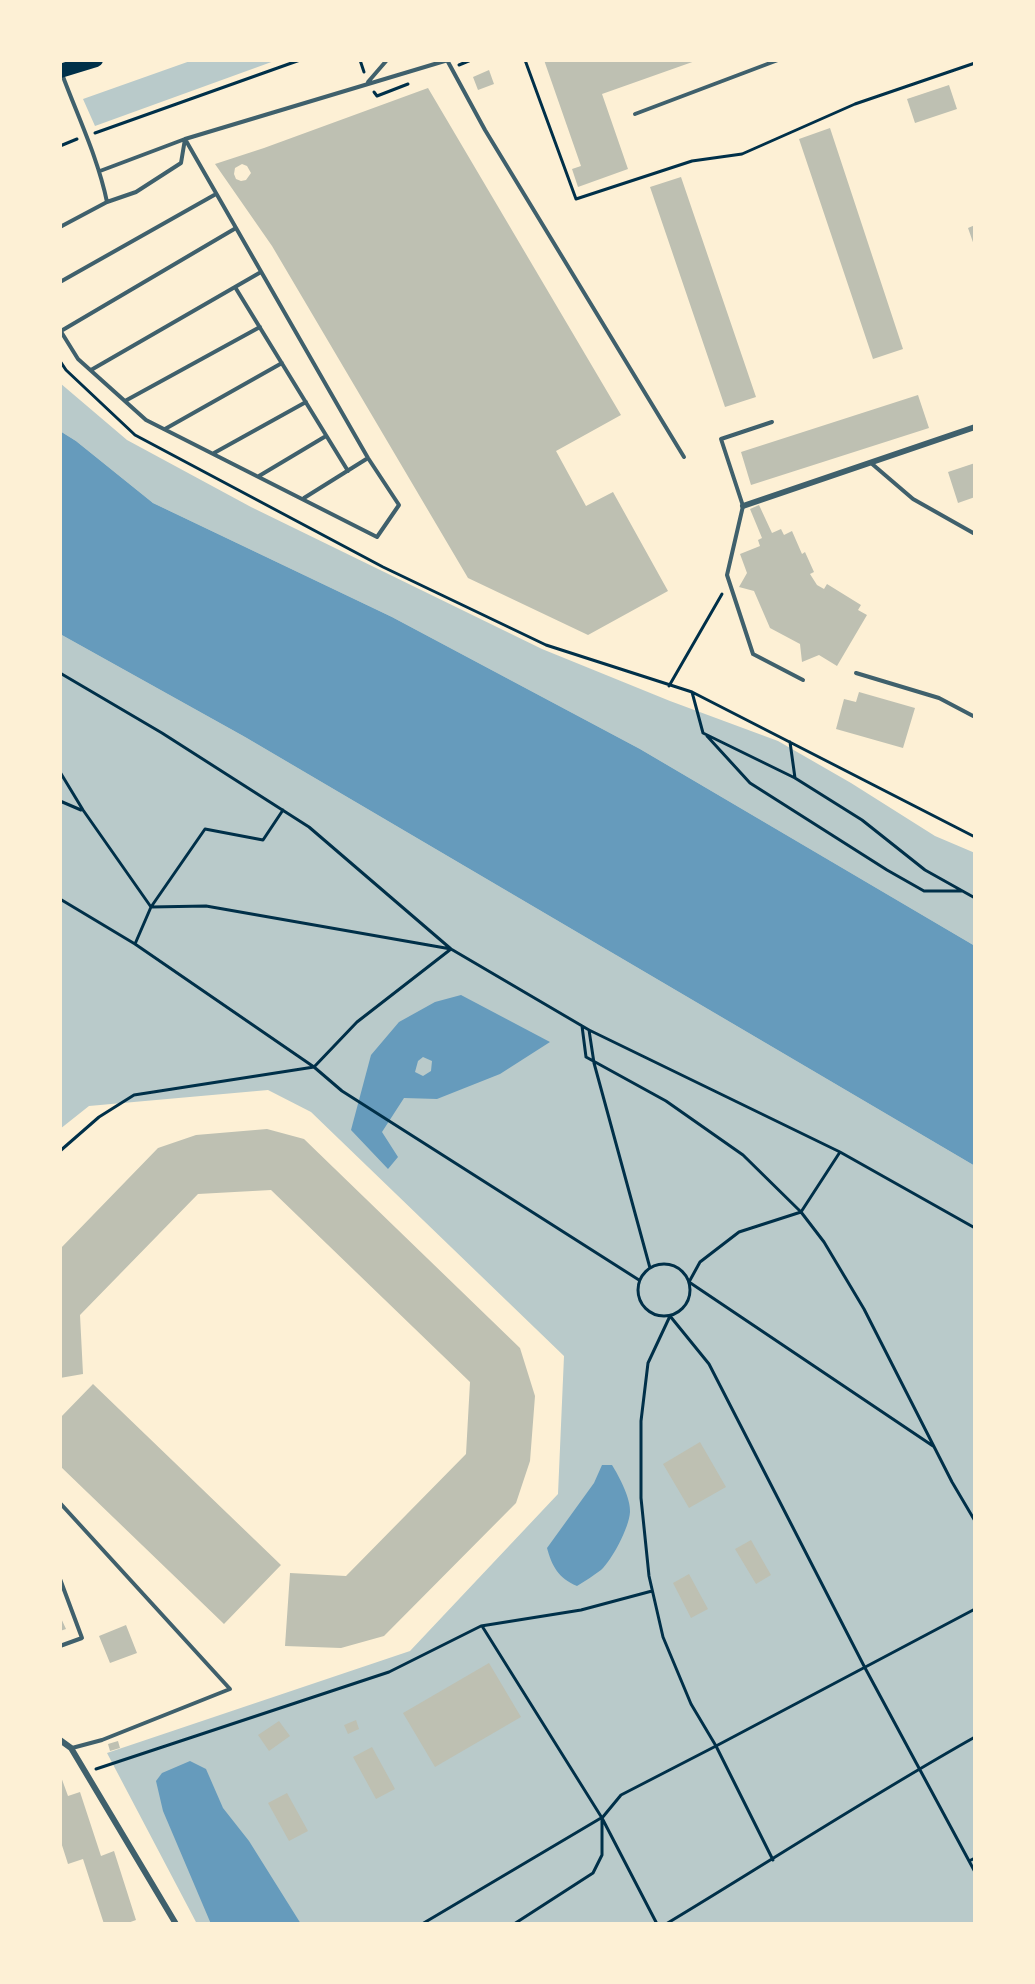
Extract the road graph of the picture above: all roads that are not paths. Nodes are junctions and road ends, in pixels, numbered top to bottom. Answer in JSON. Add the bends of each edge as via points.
{"nodes":[{"id":1,"x":96,"y":60,"type":"edge"},
{"id":2,"x":387,"y":60,"type":"edge"},
{"id":3,"x":448,"y":60,"type":"edge"},
{"id":4,"x":778,"y":60,"type":"edge"},
{"id":5,"x":60,"y":71,"type":"edge"},
{"id":6,"x":368,"y":83,"type":"junction"},
{"id":7,"x":635,"y":114,"type":"dead end"},
{"id":8,"x":185,"y":139,"type":"junction"},
{"id":9,"x":100,"y":171,"type":"junction"},
{"id":10,"x":216,"y":194,"type":"junction"},
{"id":11,"x":107,"y":202,"type":"junction"},
{"id":12,"x":60,"y":227,"type":"edge"},
{"id":13,"x":236,"y":228,"type":"junction"},
{"id":14,"x":261,"y":272,"type":"junction"},
{"id":15,"x":60,"y":282,"type":"edge"},
{"id":16,"x":236,"y":287,"type":"junction"},
{"id":17,"x":260,"y":327,"type":"junction"},
{"id":18,"x":60,"y":330,"type":"edge"},
{"id":19,"x":282,"y":363,"type":"junction"},
{"id":20,"x":91,"y":370,"type":"junction"},
{"id":21,"x":125,"y":401,"type":"junction"},
{"id":22,"x":306,"y":402,"type":"junction"},
{"id":23,"x":772,"y":422,"type":"dead end"},
{"id":24,"x":975,"y":427,"type":"edge"},
{"id":25,"x":165,"y":430,"type":"junction"},
{"id":26,"x":326,"y":435,"type":"junction"},
{"id":27,"x":213,"y":454,"type":"junction"},
{"id":28,"x":684,"y":457,"type":"dead end"},
{"id":29,"x":368,"y":458,"type":"junction"},
{"id":30,"x":871,"y":463,"type":"junction"},
{"id":31,"x":348,"y":471,"type":"junction"},
{"id":32,"x":258,"y":476,"type":"junction"},
{"id":33,"x":304,"y":499,"type":"junction"},
{"id":34,"x":743,"y":507,"type":"junction"},
{"id":35,"x":975,"y":534,"type":"edge"},
{"id":36,"x":856,"y":673,"type":"dead end"},
{"id":37,"x":803,"y":680,"type":"dead end"},
{"id":38,"x":975,"y":717,"type":"edge"},
{"id":39,"x":60,"y":1503,"type":"edge"},
{"id":40,"x":60,"y":1579,"type":"edge"},
{"id":41,"x":60,"y":1646,"type":"edge"},
{"id":42,"x":60,"y":1740,"type":"edge"},
{"id":43,"x":71,"y":1748,"type":"junction"},
{"id":44,"x":176,"y":1924,"type":"edge"}],
"edges":[{"from":1,"to":5,"type":"main road"},
{"from":2,"to":6,"type":"lane"},
{"from":3,"to":6,"type":"lane"},
{"from":3,"to":28,"type":"lane","via":[[485,130]]},
{"from":4,"to":7,"type":"lane"},
{"from":5,"to":9,"type":"lane"},
{"from":6,"to":8,"type":"lane"},
{"from":8,"to":9,"type":"lane"},
{"from":8,"to":10,"type":"lane"},
{"from":8,"to":11,"type":"lane","via":[[181,163],[136,192]]},
{"from":9,"to":11,"type":"lane"},
{"from":10,"to":13,"type":"lane"},
{"from":10,"to":15,"type":"lane"},
{"from":11,"to":12,"type":"lane"},
{"from":13,"to":14,"type":"lane"},
{"from":13,"to":18,"type":"lane"},
{"from":14,"to":16,"type":"lane"},
{"from":14,"to":29,"type":"lane"},
{"from":16,"to":17,"type":"lane"},
{"from":16,"to":20,"type":"lane"},
{"from":17,"to":19,"type":"lane"},
{"from":17,"to":21,"type":"lane"},
{"from":18,"to":20,"type":"lane","via":[[78,359]]},
{"from":19,"to":22,"type":"lane"},
{"from":19,"to":25,"type":"lane"},
{"from":20,"to":21,"type":"lane"},
{"from":21,"to":25,"type":"lane","via":[[146,420]]},
{"from":22,"to":26,"type":"lane"},
{"from":22,"to":27,"type":"lane"},
{"from":23,"to":34,"type":"lane","via":[[721,439]]},
{"from":24,"to":30,"type":"street"},
{"from":25,"to":27,"type":"lane"},
{"from":26,"to":31,"type":"lane"},
{"from":26,"to":32,"type":"lane"},
{"from":27,"to":32,"type":"lane"},
{"from":29,"to":31,"type":"lane"},
{"from":29,"to":33,"type":"lane","via":[[399,505],[377,537]]},
{"from":30,"to":34,"type":"street"},
{"from":30,"to":35,"type":"lane","via":[[913,500]]},
{"from":31,"to":33,"type":"lane"},
{"from":32,"to":33,"type":"lane"},
{"from":34,"to":37,"type":"lane","via":[[727,575],[753,654]]},
{"from":36,"to":38,"type":"lane","via":[[939,698]]},
{"from":39,"to":43,"type":"lane","via":[[230,1689],[102,1740]]},
{"from":40,"to":41,"type":"lane","via":[[82,1638]]},
{"from":42,"to":43,"type":"street"},
{"from":43,"to":44,"type":"street"}]}
